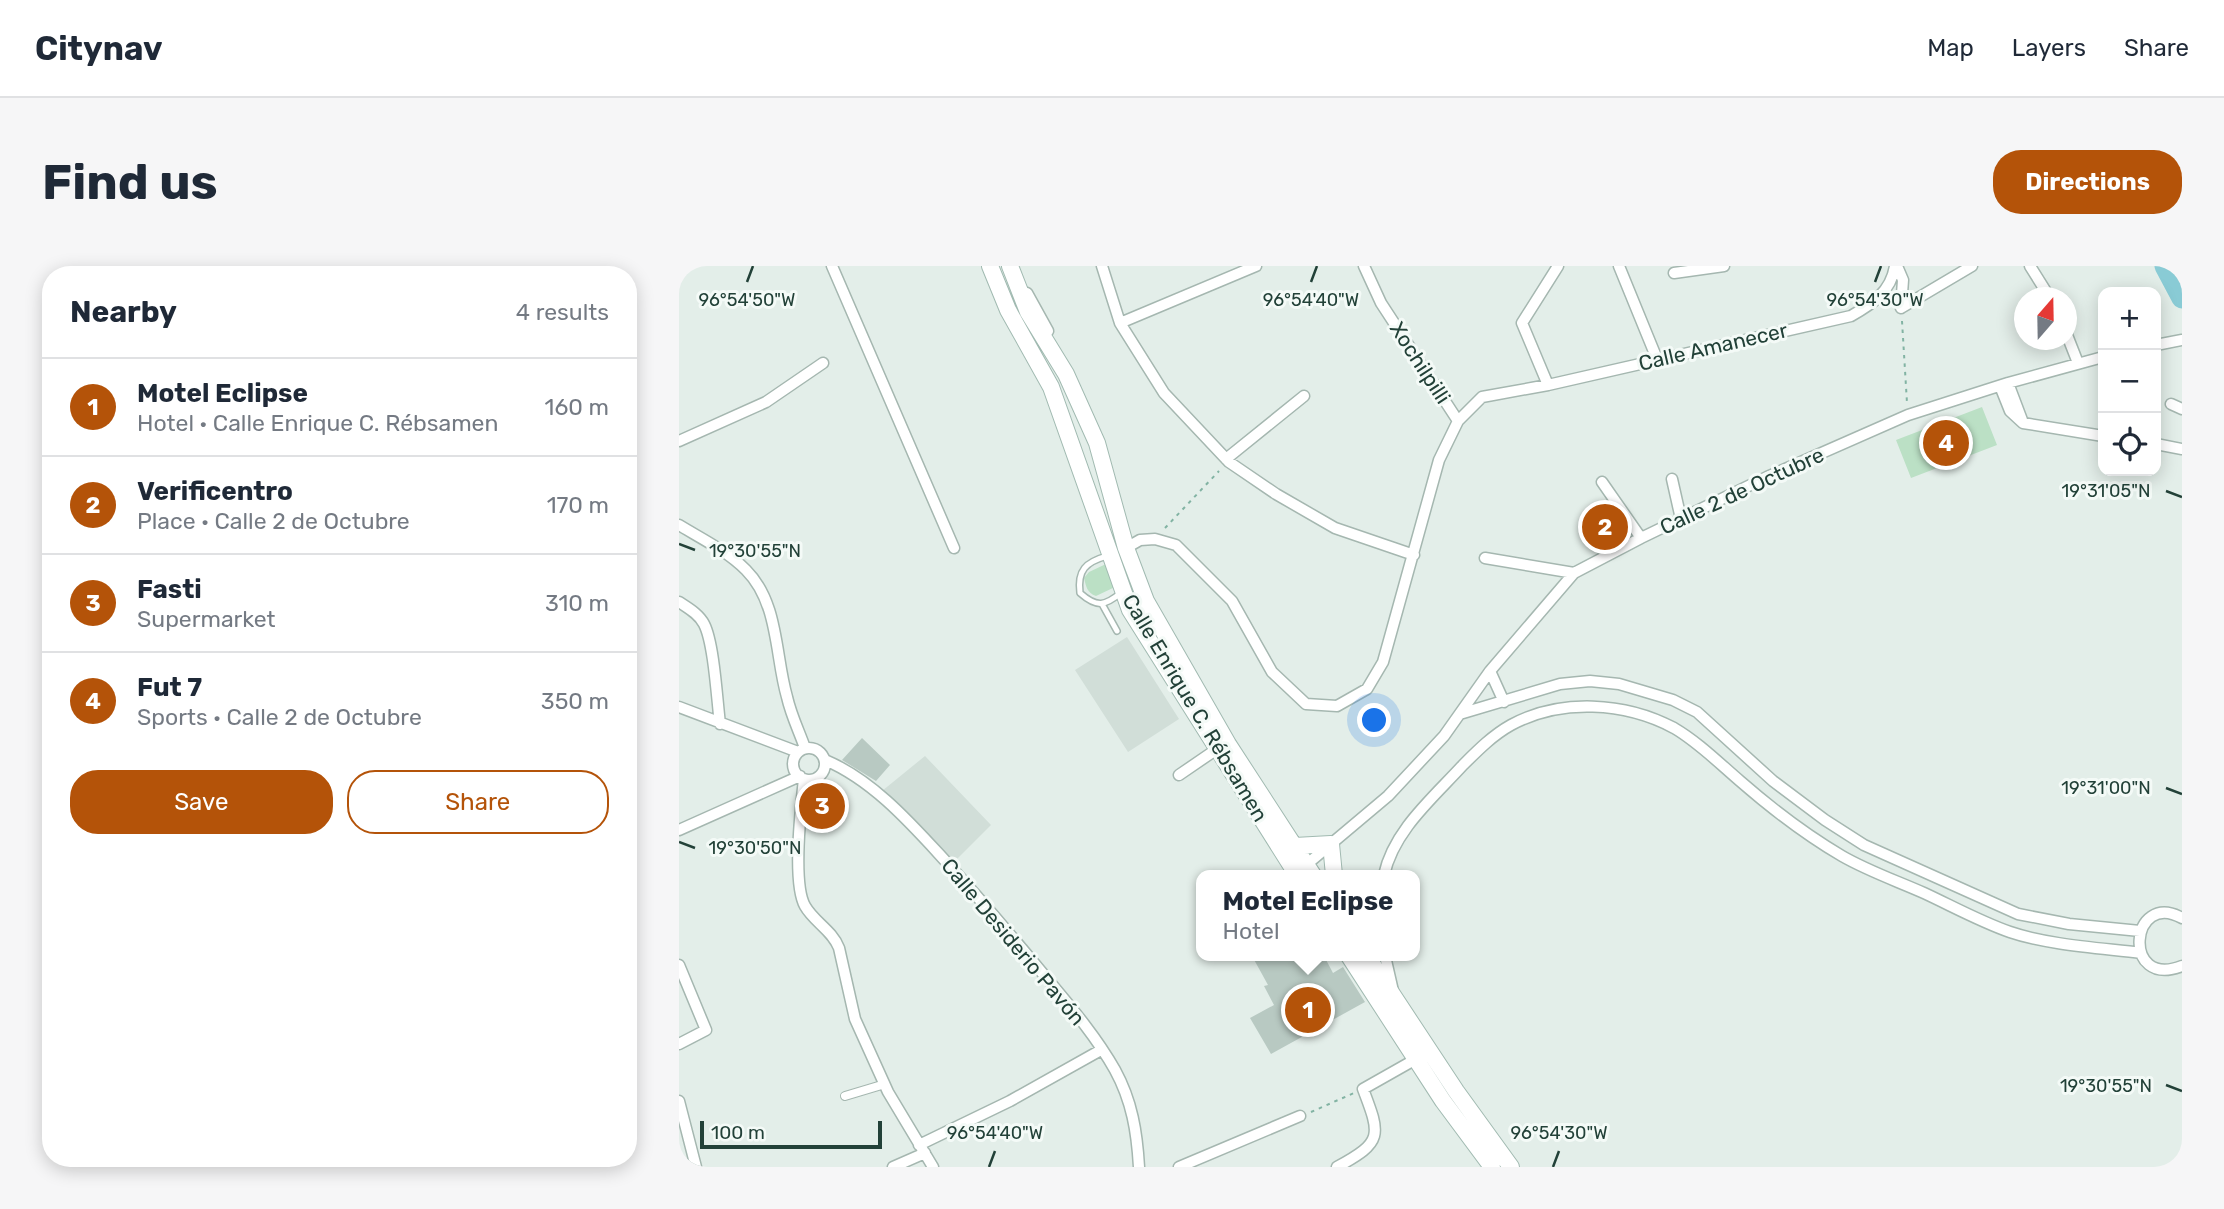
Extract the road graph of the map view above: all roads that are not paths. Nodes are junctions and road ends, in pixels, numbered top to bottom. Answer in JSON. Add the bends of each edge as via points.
{"nodes":[{"id":1,"x":832,"y":266,"type":"edge"},
{"id":2,"x":990,"y":266,"type":"edge"},
{"id":3,"x":1010,"y":266,"type":"edge"},
{"id":4,"x":1016,"y":266,"type":"edge"},
{"id":5,"x":1102,"y":266,"type":"edge"},
{"id":6,"x":1256,"y":266,"type":"edge"},
{"id":7,"x":1364,"y":266,"type":"edge"},
{"id":8,"x":1558,"y":266,"type":"edge"},
{"id":9,"x":1619,"y":266,"type":"edge"},
{"id":10,"x":1724,"y":266,"type":"edge"},
{"id":11,"x":1896,"y":266,"type":"edge"},
{"id":12,"x":1972,"y":266,"type":"edge"},
{"id":13,"x":2030,"y":266,"type":"edge"},
{"id":14,"x":1674,"y":273,"type":"dead end"},
{"id":15,"x":2043,"y":287,"type":"edge"},
{"id":16,"x":1120,"y":323,"type":"junction"},
{"id":17,"x":2182,"y":340,"type":"edge"},
{"id":18,"x":2161,"y":344,"type":"edge"},
{"id":19,"x":2073,"y":350,"type":"edge"},
{"id":20,"x":1052,"y":351,"type":"junction"},
{"id":21,"x":2098,"y":358,"type":"edge"},
{"id":22,"x":1657,"y":359,"type":"junction"},
{"id":23,"x":823,"y":363,"type":"dead end"},
{"id":24,"x":2078,"y":363,"type":"junction"},
{"id":25,"x":1548,"y":385,"type":"junction"},
{"id":26,"x":2004,"y":385,"type":"junction"},
{"id":27,"x":1304,"y":396,"type":"dead end"},
{"id":28,"x":2171,"y":404,"type":"dead end"},
{"id":29,"x":2182,"y":409,"type":"edge"},
{"id":30,"x":1458,"y":421,"type":"junction"},
{"id":31,"x":2098,"y":435,"type":"edge"},
{"id":32,"x":679,"y":440,"type":"edge"},
{"id":33,"x":2161,"y":445,"type":"edge"},
{"id":34,"x":2182,"y":449,"type":"edge"},
{"id":35,"x":1227,"y":460,"type":"junction"},
{"id":36,"x":1672,"y":479,"type":"dead end"},
{"id":37,"x":1602,"y":482,"type":"dead end"},
{"id":38,"x":1681,"y":519,"type":"junction"},
{"id":39,"x":679,"y":525,"type":"edge"},
{"id":40,"x":1640,"y":538,"type":"junction"},
{"id":41,"x":954,"y":548,"type":"dead end"},
{"id":42,"x":1126,"y":548,"type":"junction"},
{"id":43,"x":1110,"y":555,"type":"junction"},
{"id":44,"x":1413,"y":555,"type":"junction"},
{"id":45,"x":1485,"y":558,"type":"dead end"},
{"id":46,"x":1574,"y":573,"type":"junction"},
{"id":47,"x":1136,"y":579,"type":"junction"},
{"id":48,"x":1123,"y":591,"type":"junction"},
{"id":49,"x":679,"y":602,"type":"edge"},
{"id":50,"x":1102,"y":604,"type":"junction"},
{"id":51,"x":1117,"y":631,"type":"dead end"},
{"id":52,"x":1490,"y":671,"type":"junction"},
{"id":53,"x":1504,"y":702,"type":"junction"},
{"id":54,"x":679,"y":708,"type":"edge"},
{"id":55,"x":1463,"y":713,"type":"junction"},
{"id":56,"x":720,"y":724,"type":"junction"},
{"id":57,"x":1217,"y":749,"type":"junction"},
{"id":58,"x":801,"y":750,"type":"junction"},
{"id":59,"x":825,"y":760,"type":"junction"},
{"id":60,"x":1179,"y":775,"type":"dead end"},
{"id":61,"x":802,"y":778,"type":"junction"},
{"id":62,"x":1835,"y":826,"type":"junction"},
{"id":63,"x":679,"y":830,"type":"edge"},
{"id":64,"x":1823,"y":843,"type":"junction"},
{"id":65,"x":1331,"y":844,"type":"junction"},
{"id":66,"x":1295,"y":846,"type":"junction"},
{"id":67,"x":1302,"y":870,"type":"edge"},
{"id":68,"x":1303,"y":870,"type":"edge"},
{"id":69,"x":1307,"y":870,"type":"edge"},
{"id":70,"x":1334,"y":870,"type":"edge"},
{"id":71,"x":1385,"y":870,"type":"edge"},
{"id":72,"x":2182,"y":918,"type":"edge"},
{"id":73,"x":2140,"y":931,"type":"junction"},
{"id":74,"x":2141,"y":953,"type":"junction"},
{"id":75,"x":1352,"y":961,"type":"edge"},
{"id":76,"x":1370,"y":961,"type":"edge"},
{"id":77,"x":1386,"y":961,"type":"edge"},
{"id":78,"x":679,"y":965,"type":"edge"},
{"id":79,"x":2182,"y":966,"type":"edge"},
{"id":80,"x":1396,"y":1002,"type":"junction"},
{"id":81,"x":679,"y":1044,"type":"edge"},
{"id":82,"x":1101,"y":1050,"type":"junction"},
{"id":83,"x":1416,"y":1059,"type":"junction"},
{"id":84,"x":885,"y":1084,"type":"junction"},
{"id":85,"x":845,"y":1096,"type":"dead end"},
{"id":86,"x":679,"y":1101,"type":"edge"},
{"id":87,"x":1300,"y":1116,"type":"road end"},
{"id":88,"x":922,"y":1149,"type":"junction"},
{"id":89,"x":696,"y":1167,"type":"edge"},
{"id":90,"x":893,"y":1167,"type":"edge"},
{"id":91,"x":933,"y":1167,"type":"edge"},
{"id":92,"x":1139,"y":1167,"type":"edge"},
{"id":93,"x":1179,"y":1167,"type":"edge"},
{"id":94,"x":1337,"y":1167,"type":"edge"},
{"id":95,"x":1492,"y":1167,"type":"edge"},
{"id":96,"x":1511,"y":1167,"type":"edge"}],
"edges":[{"from":1,"to":41,"type":"street"},
{"from":2,"to":43,"type":"main road","name":"Calle Enrique C. Rébsamen","via":[[1051,387]]},
{"from":3,"to":20,"type":"main road","name":"Calle Enrique C. Rébsamen","via":[[1028,312]]},
{"from":4,"to":20,"type":"street","via":[[1048,330]]},
{"from":5,"to":16,"type":"street"},
{"from":6,"to":16,"type":"street"},
{"from":7,"to":30,"type":"street","name":"Xochilpilli","via":[[1381,303]]},
{"from":8,"to":25,"type":"street","via":[[1522,323]]},
{"from":9,"to":22,"type":"street"},
{"from":10,"to":14,"type":"street"},
{"from":11,"to":12,"type":"street","via":[[1903,279],[1901,308]]},
{"from":11,"to":22,"type":"street","name":"Calle Amanecer","via":[[1875,302],[1851,316]]},
{"from":13,"to":15,"type":"street"},
{"from":16,"to":35,"type":"street","via":[[1164,393]]},
{"from":17,"to":18,"type":"street"},
{"from":19,"to":24,"type":"street"},
{"from":20,"to":42,"type":"main road","name":"Calle Enrique C. Rébsamen","via":[[1097,443]]},
{"from":21,"to":24,"type":"street","name":"Calle 2 de Octubre"},
{"from":22,"to":25,"type":"street","name":"Calle Amanecer"},
{"from":23,"to":32,"type":"street","via":[[766,402]]},
{"from":24,"to":26,"type":"street","name":"Calle 2 de Octubre"},
{"from":25,"to":30,"type":"street","name":"Calle Amanecer","via":[[1482,397]]},
{"from":26,"to":31,"type":"street","via":[[2023,423]]},
{"from":26,"to":38,"type":"street","name":"Calle 2 de Octubre","via":[[1908,415]]},
{"from":27,"to":35,"type":"street"},
{"from":28,"to":29,"type":"street"},
{"from":30,"to":44,"type":"street","name":"Calle Amanecer","via":[[1439,460]]},
{"from":33,"to":34,"type":"street"},
{"from":35,"to":44,"type":"street","via":[[1335,528]]},
{"from":36,"to":38,"type":"street"},
{"from":37,"to":40,"type":"street"},
{"from":38,"to":40,"type":"street","name":"Calle 2 de Octubre"},
{"from":39,"to":58,"type":"street","via":[[727,554],[759,589],[769,610]]},
{"from":40,"to":46,"type":"street","name":"Calle 2 de Octubre"},
{"from":42,"to":43,"type":"lane"},
{"from":42,"to":44,"type":"street","name":"Calle Amanecer","via":[[1155,539],[1175,545],[1232,601],[1272,672],[1306,704],[1337,706],[1367,689],[1383,662]]},
{"from":42,"to":47,"type":"main road","name":"Calle Enrique C. Rébsamen"},
{"from":43,"to":48,"type":"main road","name":"Calle Enrique C. Rébsamen"},
{"from":43,"to":50,"type":"lane","via":[[1094,560],[1078,580],[1080,593],[1090,602]]},
{"from":45,"to":46,"type":"street"},
{"from":46,"to":52,"type":"street","name":"Calle 2 de Octubre"},
{"from":47,"to":48,"type":"lane"},
{"from":47,"to":66,"type":"main road","name":"Calle Enrique C. Rébsamen","via":[[1229,744]]},
{"from":48,"to":50,"type":"lane"},
{"from":48,"to":57,"type":"main road","name":"Calle Enrique C. Rébsamen","via":[[1130,610]]},
{"from":49,"to":56,"type":"street","via":[[705,625]]},
{"from":50,"to":51,"type":"lane"},
{"from":52,"to":53,"type":"street"},
{"from":52,"to":55,"type":"street","name":"Calle 2 de Octubre"},
{"from":53,"to":55,"type":"street"},
{"from":53,"to":62,"type":"street","via":[[1560,684],[1590,681],[1619,684],[1673,700],[1697,712],[1773,781]]},
{"from":54,"to":56,"type":"street"},
{"from":55,"to":65,"type":"street","name":"Calle 2 de Octubre","via":[[1388,796]]},
{"from":56,"to":58,"type":"street"},
{"from":57,"to":60,"type":"street"},
{"from":57,"to":67,"type":"main road","name":"Calle Enrique C. Rébsamen"},
{"from":58,"to":59,"type":"street","via":[[813,748]]},
{"from":58,"to":61,"type":"street","via":[[793,767]]},
{"from":59,"to":61,"type":"street","via":[[820,776]]},
{"from":59,"to":82,"type":"street","name":"Calle Desiderio Pavón","via":[[845,769],[902,814],[985,904]]},
{"from":61,"to":63,"type":"street"},
{"from":61,"to":84,"type":"street","via":[[801,894],[804,905],[835,937],[855,1018]]},
{"from":62,"to":64,"type":"street"},
{"from":62,"to":73,"type":"street","via":[[1864,845],[2018,914]]},
{"from":64,"to":71,"type":"street","via":[[1673,728],[1616,709],[1574,707],[1512,724],[1485,744],[1414,818],[1398,839]]},
{"from":64,"to":74,"type":"street","via":[[2011,933]]},
{"from":65,"to":66,"type":"main road"},
{"from":65,"to":69,"type":"street","name":"Calle 2 de Octubre"},
{"from":65,"to":70,"type":"main road"},
{"from":66,"to":68,"type":"main road","name":"Calle Enrique C. Rébsamen"},
{"from":72,"to":73,"type":"street","via":[[2160,914]]},
{"from":73,"to":74,"type":"street"},
{"from":74,"to":79,"type":"street","via":[[2163,970]]},
{"from":75,"to":83,"type":"main road"},
{"from":76,"to":80,"type":"main road"},
{"from":77,"to":80,"type":"street"},
{"from":78,"to":81,"type":"street","via":[[706,1030]]},
{"from":80,"to":96,"type":"main road"},
{"from":82,"to":88,"type":"street"},
{"from":82,"to":92,"type":"street","name":"Calle Desiderio Pavón","via":[[1130,1102]]},
{"from":83,"to":94,"type":"street","via":[[1363,1089],[1375,1122],[1375,1137],[1360,1155]]},
{"from":83,"to":95,"type":"main road"},
{"from":84,"to":85,"type":"street"},
{"from":84,"to":88,"type":"street"},
{"from":86,"to":89,"type":"street"},
{"from":87,"to":93,"type":"street"},
{"from":88,"to":90,"type":"street"},
{"from":88,"to":91,"type":"street"}]}
